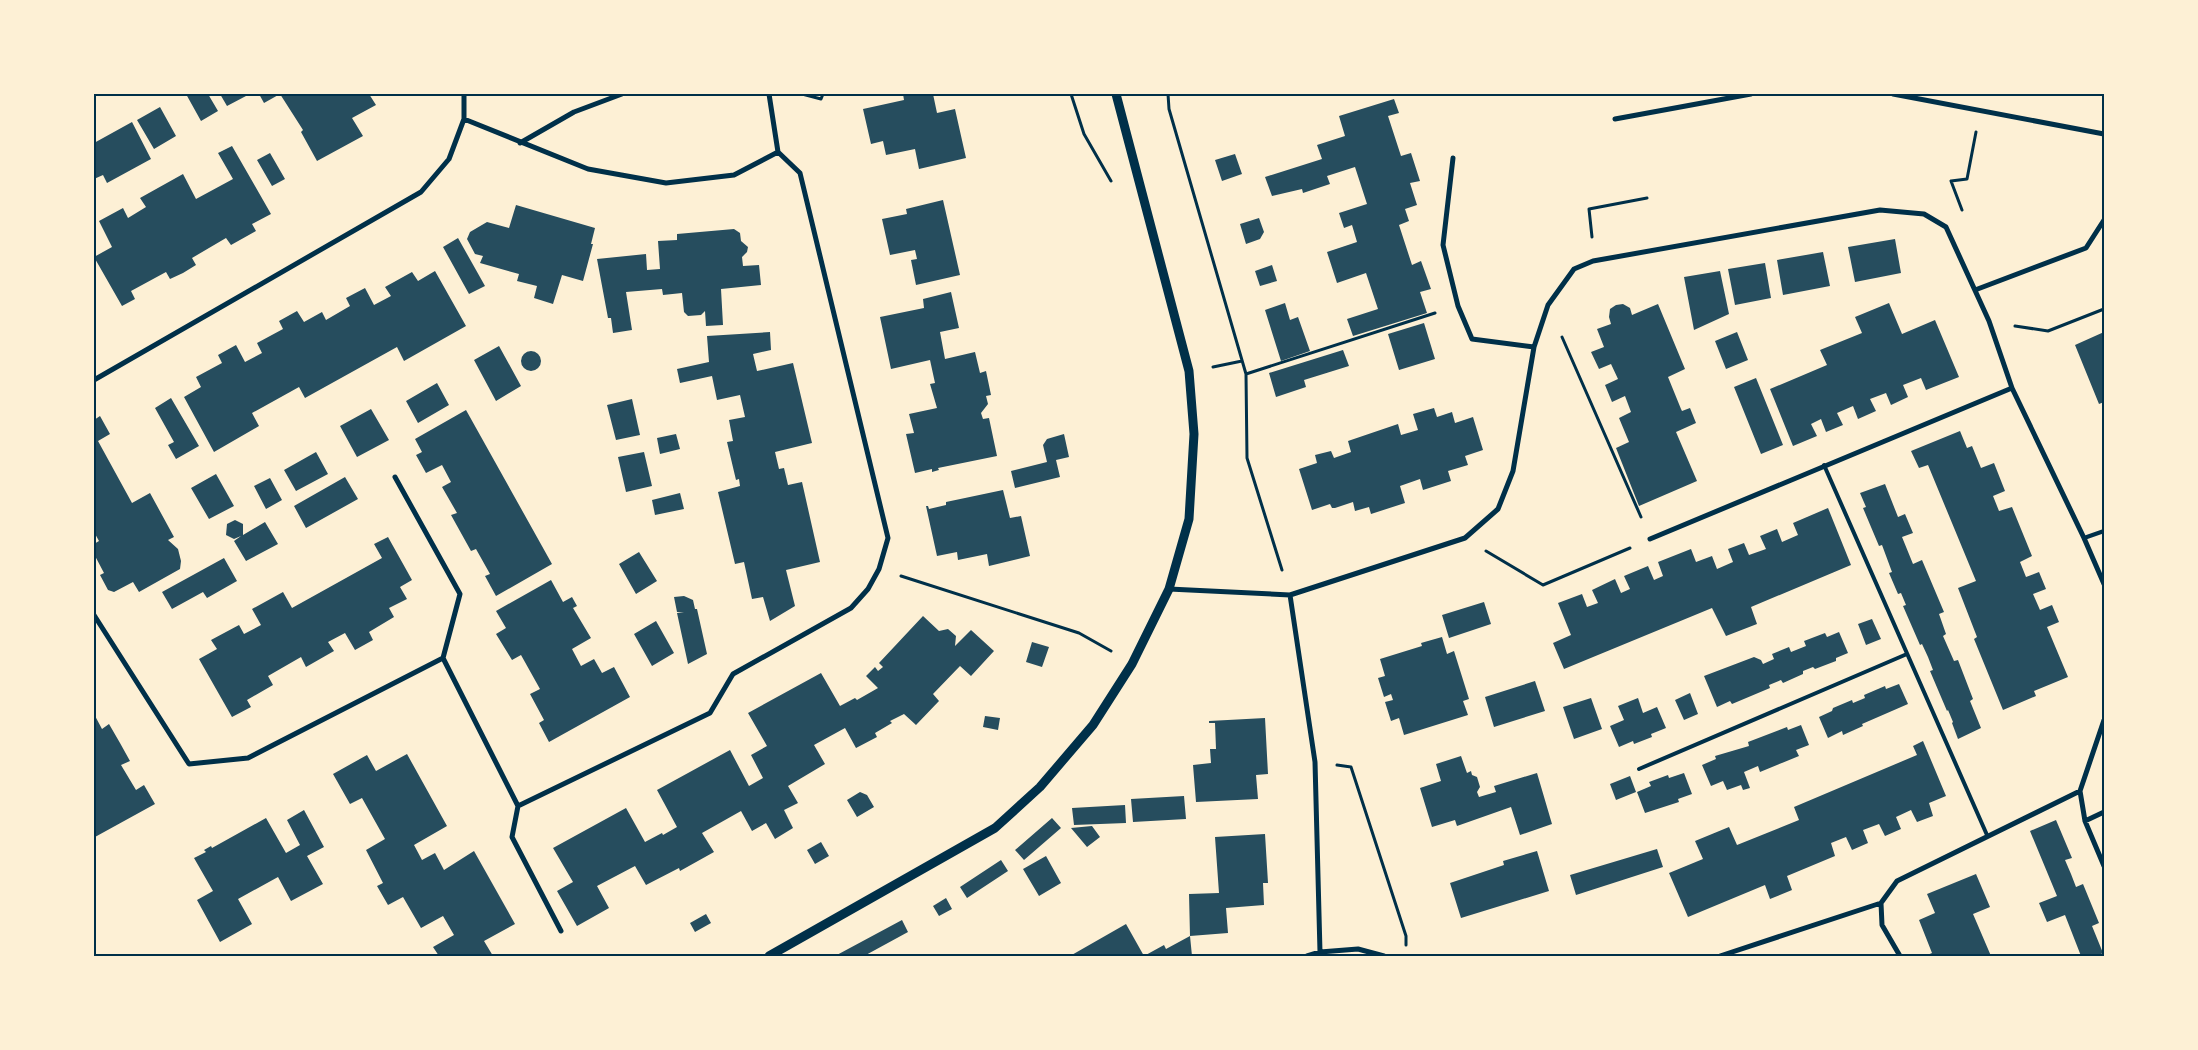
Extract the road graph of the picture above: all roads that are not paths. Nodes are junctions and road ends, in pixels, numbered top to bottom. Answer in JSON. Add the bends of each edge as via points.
{"nodes":[{"id":1,"x":464,"y":94,"type":"edge"},
{"id":2,"x":622,"y":94,"type":"edge"},
{"id":3,"x":769,"y":94,"type":"edge"},
{"id":4,"x":1116,"y":94,"type":"edge"},
{"id":5,"x":1751,"y":94,"type":"edge"},
{"id":6,"x":1893,"y":94,"type":"edge"},
{"id":7,"x":464,"y":119,"type":"junction"},
{"id":8,"x":1616,"y":119,"type":"dead end"},
{"id":9,"x":2104,"y":134,"type":"edge"},
{"id":10,"x":520,"y":143,"type":"junction"},
{"id":11,"x":778,"y":152,"type":"junction"},
{"id":12,"x":1453,"y":158,"type":"dead end"},
{"id":13,"x":2104,"y":220,"type":"edge"},
{"id":14,"x":1975,"y":290,"type":"junction"},
{"id":15,"x":1534,"y":346,"type":"junction"},
{"id":16,"x":94,"y":380,"type":"edge"},
{"id":17,"x":2012,"y":388,"type":"junction"},
{"id":18,"x":1824,"y":465,"type":"junction"},
{"id":19,"x":395,"y":477,"type":"dead end"},
{"id":20,"x":2104,"y":531,"type":"edge"},
{"id":21,"x":2084,"y":538,"type":"junction"},
{"id":22,"x":1650,"y":539,"type":"road end"},
{"id":23,"x":2104,"y":584,"type":"edge"},
{"id":24,"x":1169,"y":589,"type":"junction"},
{"id":25,"x":1290,"y":595,"type":"junction"},
{"id":26,"x":94,"y":614,"type":"edge"},
{"id":27,"x":1907,"y":654,"type":"junction"},
{"id":28,"x":443,"y":658,"type":"junction"},
{"id":29,"x":2104,"y":720,"type":"edge"},
{"id":30,"x":1639,"y":769,"type":"dead end"},
{"id":31,"x":2080,"y":791,"type":"junction"},
{"id":32,"x":518,"y":806,"type":"junction"},
{"id":33,"x":2104,"y":812,"type":"edge"},
{"id":34,"x":2085,"y":820,"type":"junction"},
{"id":35,"x":1987,"y":835,"type":"junction"},
{"id":36,"x":2104,"y":866,"type":"edge"},
{"id":37,"x":1881,"y":903,"type":"junction"},
{"id":38,"x":561,"y":931,"type":"dead end"},
{"id":39,"x":1320,"y":952,"type":"junction"},
{"id":40,"x":770,"y":956,"type":"edge"},
{"id":41,"x":1307,"y":956,"type":"edge"},
{"id":42,"x":1384,"y":956,"type":"edge"},
{"id":43,"x":1720,"y":956,"type":"edge"},
{"id":44,"x":1900,"y":956,"type":"edge"}],
"edges":[{"from":1,"to":7,"type":"street"},
{"from":2,"to":10,"type":"street","via":[[574,112]]},
{"from":3,"to":11,"type":"street"},
{"from":4,"to":24,"type":"street","via":[[1189,371],[1194,434],[1189,519]]},
{"from":5,"to":8,"type":"street"},
{"from":6,"to":9,"type":"street"},
{"from":7,"to":10,"type":"street"},
{"from":7,"to":16,"type":"street","via":[[449,158],[421,192]]},
{"from":10,"to":11,"type":"street","via":[[588,169],[666,183],[734,175]]},
{"from":11,"to":32,"type":"street","via":[[800,173],[888,538],[879,568],[868,589],[851,608],[733,674],[710,713]]},
{"from":12,"to":15,"type":"street","via":[[1444,245],[1458,306],[1472,339]]},
{"from":13,"to":14,"type":"street","via":[[2086,248]]},
{"from":14,"to":15,"type":"street","via":[[1946,227],[1924,214],[1880,210],[1594,260],[1574,269],[1548,305]]},
{"from":14,"to":17,"type":"street"},
{"from":15,"to":25,"type":"street","via":[[1513,471],[1498,509],[1465,538]]},
{"from":17,"to":18,"type":"street"},
{"from":17,"to":21,"type":"street"},
{"from":18,"to":22,"type":"street"},
{"from":18,"to":27,"type":"lane"},
{"from":19,"to":28,"type":"street","via":[[460,594]]},
{"from":20,"to":21,"type":"lane"},
{"from":21,"to":23,"type":"street"},
{"from":24,"to":25,"type":"street"},
{"from":24,"to":40,"type":"street","via":[[1132,664],[1093,725],[1040,787],[996,828]]},
{"from":25,"to":39,"type":"street","via":[[1315,762]]},
{"from":26,"to":28,"type":"street","via":[[189,764],[248,758]]},
{"from":27,"to":30,"type":"lane"},
{"from":27,"to":35,"type":"lane"},
{"from":28,"to":32,"type":"street"},
{"from":29,"to":31,"type":"street"},
{"from":31,"to":34,"type":"street"},
{"from":31,"to":35,"type":"street"},
{"from":32,"to":38,"type":"street","via":[[512,837]]},
{"from":33,"to":34,"type":"street"},
{"from":34,"to":36,"type":"street"},
{"from":35,"to":37,"type":"street","via":[[1897,881]]},
{"from":37,"to":43,"type":"street"},
{"from":37,"to":44,"type":"street","via":[[1882,924]]},
{"from":39,"to":41,"type":"street"},
{"from":39,"to":42,"type":"street","via":[[1358,949]]}]}
